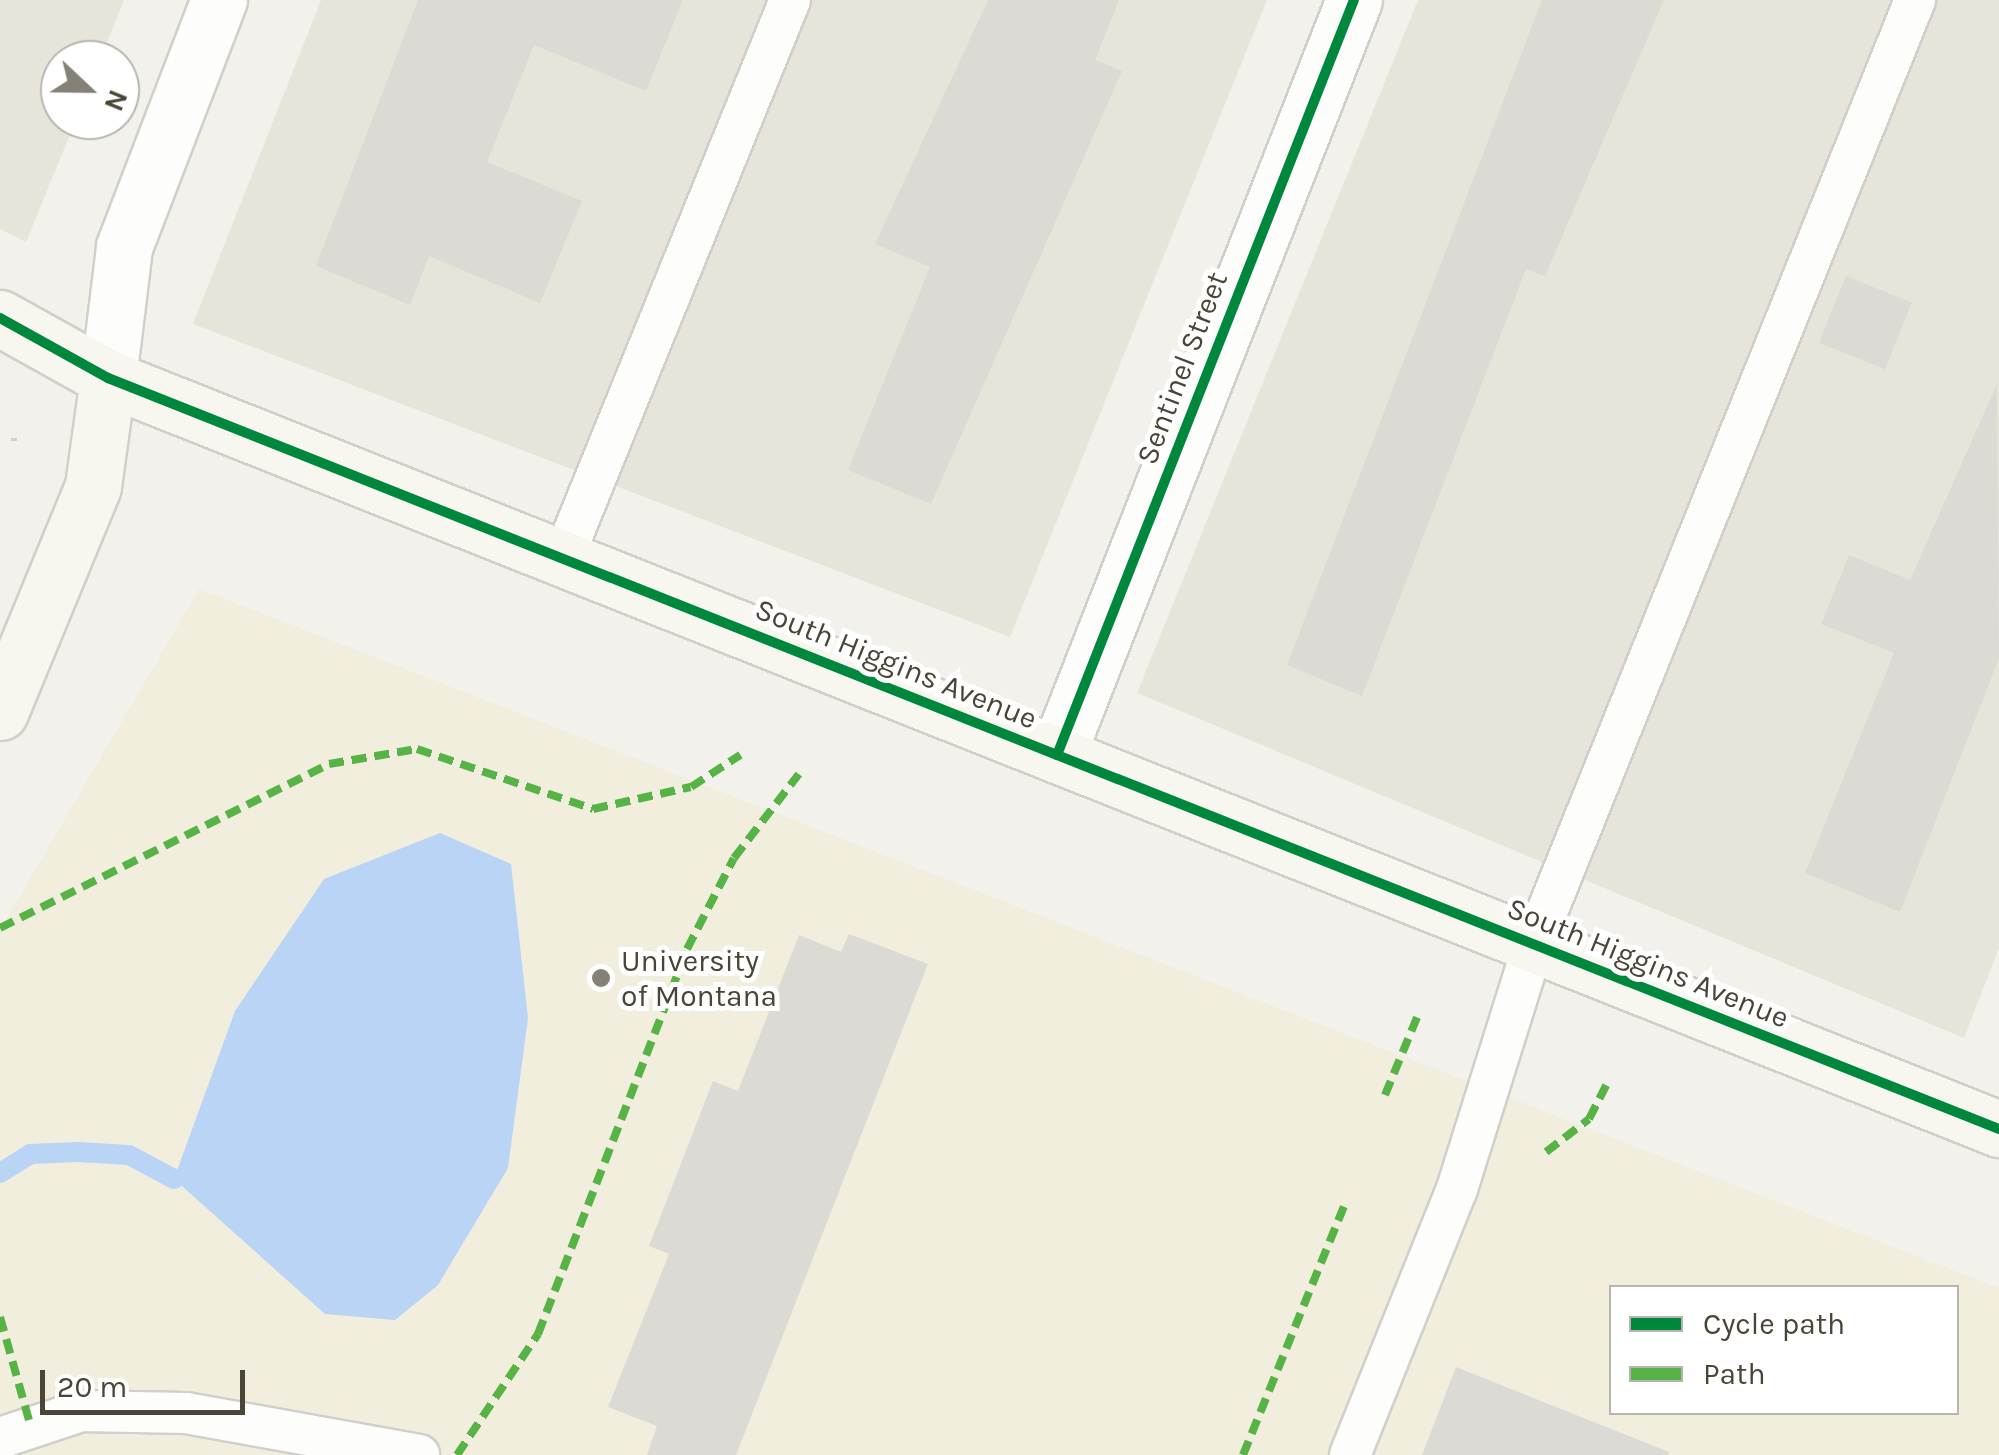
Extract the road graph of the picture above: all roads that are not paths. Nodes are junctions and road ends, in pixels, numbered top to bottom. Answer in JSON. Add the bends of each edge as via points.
{"nodes":[{"id":1,"x":219,"y":0,"type":"edge"},
{"id":2,"x":790,"y":0,"type":"edge"},
{"id":3,"x":1354,"y":0,"type":"edge"},
{"id":4,"x":1914,"y":0,"type":"edge"},
{"id":5,"x":0,"y":318,"type":"edge"},
{"id":6,"x":108,"y":378,"type":"junction"},
{"id":7,"x":564,"y":558,"type":"junction"},
{"id":8,"x":0,"y":712,"type":"edge"},
{"id":9,"x":1058,"y":755,"type":"junction"},
{"id":10,"x":1534,"y":944,"type":"junction"},
{"id":11,"x":1999,"y":1129,"type":"edge"},
{"id":12,"x":0,"y":1438,"type":"edge"},
{"id":13,"x":419,"y":1455,"type":"edge"},
{"id":14,"x":1350,"y":1455,"type":"edge"}],
"edges":[{"from":1,"to":6,"type":"street","via":[[124,247]]},
{"from":2,"to":7,"type":"lane"},
{"from":3,"to":9,"type":"street","name":"Sentinel Street"},
{"from":4,"to":10,"type":"lane"},
{"from":5,"to":6,"type":"main road","name":"South Higgins Avenue"},
{"from":6,"to":7,"type":"main road","name":"South Higgins Avenue"},
{"from":6,"to":8,"type":"main road","via":[[93,486]]},
{"from":7,"to":9,"type":"main road","name":"South Higgins Avenue"},
{"from":9,"to":10,"type":"main road","name":"South Higgins Avenue"},
{"from":10,"to":11,"type":"main road","name":"South Higgins Avenue"},
{"from":10,"to":14,"type":"lane","via":[[1457,1189]]},
{"from":12,"to":13,"type":"lane","via":[[81,1411],[186,1413]]}]}
